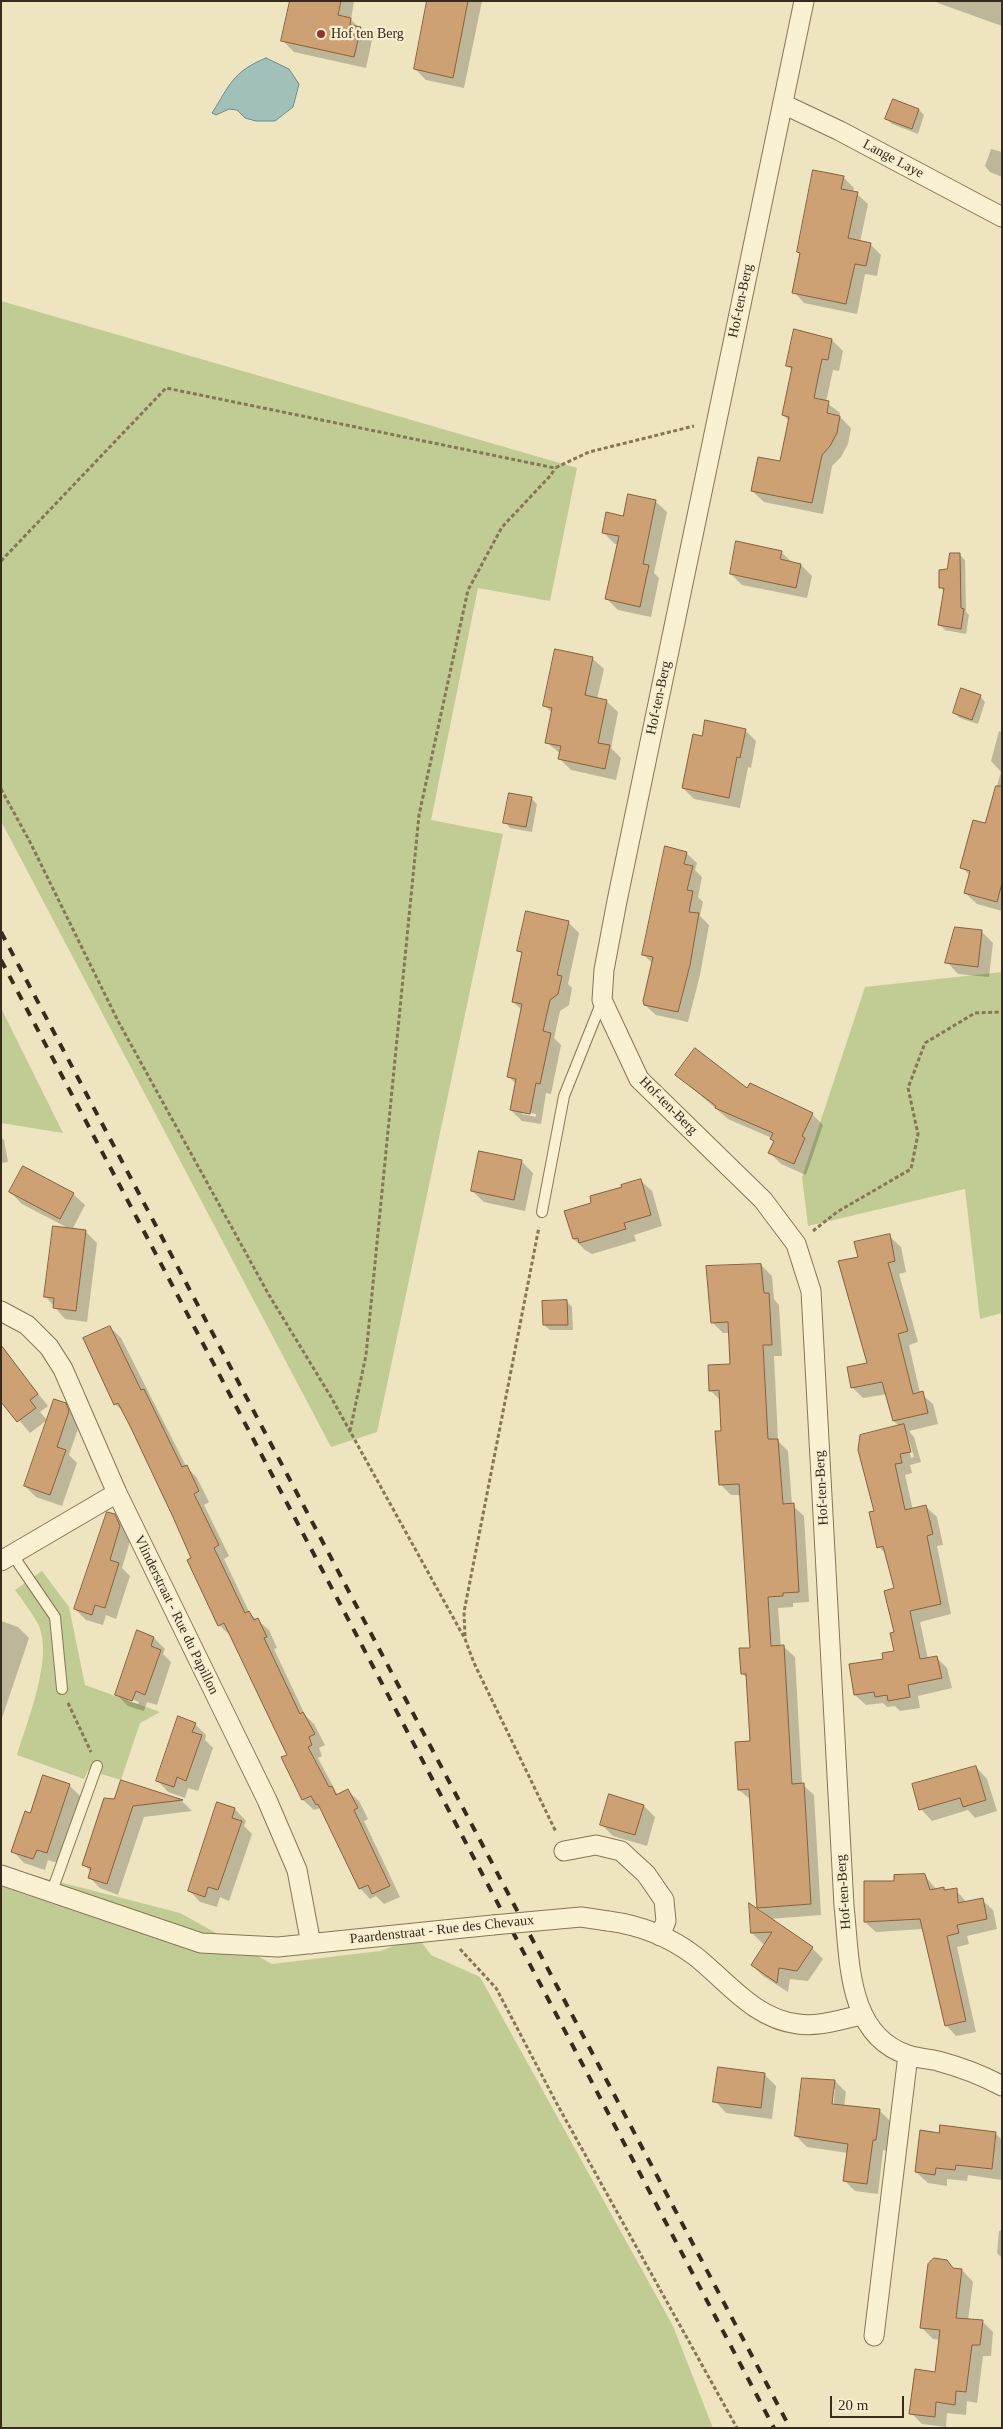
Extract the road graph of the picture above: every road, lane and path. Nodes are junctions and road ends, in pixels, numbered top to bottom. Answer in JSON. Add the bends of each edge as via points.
{"nodes":[{"id":1,"x":804,"y":1,"type":"edge"},
{"id":2,"x":782,"y":104,"type":"junction"},
{"id":3,"x":1002,"y":217,"type":"edge"},
{"id":4,"x":717,"y":420,"type":"junction"},
{"id":5,"x":555,"y":468,"type":"junction"},
{"id":6,"x":1,"y":561,"type":"edge"},
{"id":7,"x":1,"y":789,"type":"edge"},
{"id":8,"x":602,"y":1000,"type":"junction"},
{"id":9,"x":1002,"y":1012,"type":"edge"},
{"id":10,"x":542,"y":1212,"type":"joint"},
{"id":11,"x":796,"y":1244,"type":"junction"},
{"id":12,"x":1,"y":1311,"type":"edge"},
{"id":13,"x":350,"y":1432,"type":"junction"},
{"id":14,"x":117,"y":1494,"type":"junction"},
{"id":15,"x":7,"y":1557,"type":"edge"},
{"id":16,"x":465,"y":1639,"type":"junction"},
{"id":17,"x":62,"y":1689,"type":"joint"},
{"id":18,"x":97,"y":1766,"type":"joint"},
{"id":19,"x":564,"y":1851,"type":"joint"},
{"id":20,"x":1,"y":1875,"type":"edge"},
{"id":21,"x":52,"y":1891,"type":"junction"},
{"id":22,"x":660,"y":1936,"type":"junction"},
{"id":23,"x":311,"y":1944,"type":"junction"},
{"id":24,"x":458,"y":1947,"type":"dead end"},
{"id":25,"x":862,"y":2015,"type":"junction"},
{"id":26,"x":908,"y":2055,"type":"junction"},
{"id":27,"x":1002,"y":2086,"type":"edge"},
{"id":28,"x":874,"y":2336,"type":"dead end"},
{"id":29,"x":737,"y":2428,"type":"edge"}],
"edges":[{"from":1,"to":2,"type":"street","name":"Hof-ten-Berg"},
{"from":2,"to":3,"type":"street","name":"Lange Laye"},
{"from":2,"to":4,"type":"street","name":"Hof-ten-Berg"},
{"from":4,"to":5,"type":"path","via":[[589,452]]},
{"from":4,"to":8,"type":"street","name":"Hof-ten-Berg","via":[[617,901],[604,970]]},
{"from":5,"to":6,"type":"path","via":[[166,388]]},
{"from":5,"to":13,"type":"path","via":[[502,527],[468,590],[419,814],[366,1354]]},
{"from":7,"to":13,"type":"path","via":[[118,1021],[268,1295]]},
{"from":8,"to":10,"type":"lane","via":[[564,1096]]},
{"from":8,"to":11,"type":"street","name":"Hof-ten-Berg","via":[[639,1079],[764,1200]]},
{"from":9,"to":11,"type":"path","via":[[975,1013],[925,1043],[908,1088],[918,1134],[911,1169],[837,1212]]},
{"from":10,"to":16,"type":"path","via":[[464,1612]]},
{"from":11,"to":25,"type":"street","name":"Hof-ten-Berg","via":[[811,1290],[844,1906],[854,1992]]},
{"from":12,"to":14,"type":"street","name":"Vlinderstraat - Rue du Papillon","via":[[27,1325],[49,1347],[63,1370]]},
{"from":13,"to":16,"type":"path"},
{"from":14,"to":15,"type":"street"},
{"from":14,"to":23,"type":"street","name":"Vlinderstraat - Rue du Papillon","via":[[267,1800],[297,1870]]},
{"from":15,"to":17,"type":"lane","via":[[55,1617]]},
{"from":16,"to":19,"type":"path"},
{"from":17,"to":18,"type":"path"},
{"from":18,"to":21,"type":"lane"},
{"from":19,"to":22,"type":"street","via":[[596,1845],[621,1851],[646,1874],[664,1900],[666,1920]]},
{"from":20,"to":21,"type":"street","name":"Paardenstraat - Rue des Chevaux"},
{"from":21,"to":23,"type":"street","name":"Paardenstraat - Rue des Chevaux","via":[[201,1942],[278,1947]]},
{"from":22,"to":23,"type":"street","name":"Paardenstraat - Rue des Chevaux","bridge":true,"via":[[624,1923],[581,1917]]},
{"from":22,"to":25,"type":"street","name":"Paardenstraat - Rue des Chevaux","via":[[693,1954],[752,2005],[779,2018],[808,2025]]},
{"from":24,"to":29,"type":"path","via":[[496,1988]]},
{"from":25,"to":26,"type":"street","name":"Hof-ten-Berg","via":[[881,2039]]},
{"from":26,"to":27,"type":"street","name":"Hof-ten-Berg","via":[[982,2075]]},
{"from":26,"to":28,"type":"street"}]}
